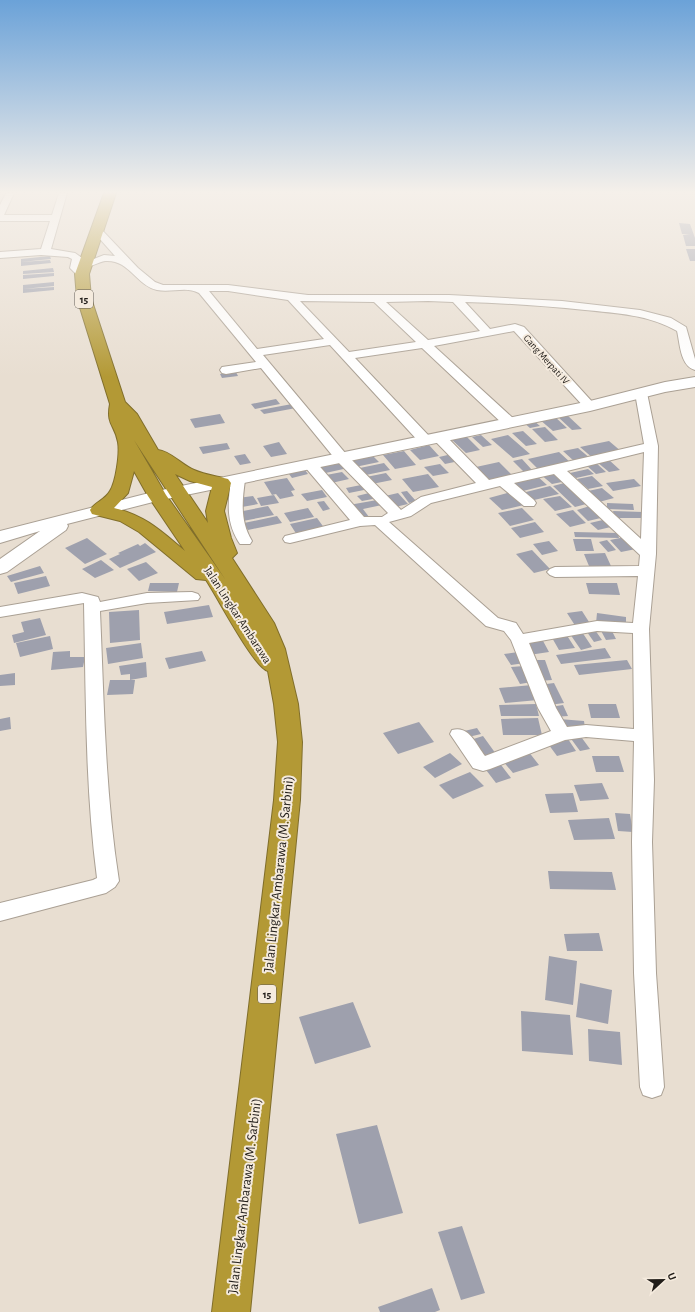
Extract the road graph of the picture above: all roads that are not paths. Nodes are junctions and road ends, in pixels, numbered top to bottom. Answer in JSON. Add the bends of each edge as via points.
{"nodes":[{"id":1,"x":17,"y":254,"type":"edge"},
{"id":2,"x":70,"y":254,"type":"edge"},
{"id":3,"x":89,"y":254,"type":"edge"},
{"id":4,"x":119,"y":254,"type":"edge"},
{"id":5,"x":0,"y":255,"type":"edge"},
{"id":6,"x":124,"y":260,"type":"junction"},
{"id":7,"x":83,"y":270,"type":"junction"},
{"id":8,"x":196,"y":288,"type":"junction"},
{"id":9,"x":291,"y":297,"type":"junction"},
{"id":10,"x":456,"y":299,"type":"junction"},
{"id":11,"x":378,"y":300,"type":"junction"},
{"id":12,"x":488,"y":333,"type":"junction"},
{"id":13,"x":333,"y":341,"type":"junction"},
{"id":14,"x":426,"y":344,"type":"junction"},
{"id":15,"x":255,"y":353,"type":"junction"},
{"id":16,"x":348,"y":356,"type":"junction"},
{"id":17,"x":263,"y":364,"type":"junction"},
{"id":18,"x":695,"y":366,"type":"edge"},
{"id":19,"x":226,"y":370,"type":"dead end"},
{"id":20,"x":695,"y":382,"type":"edge"},
{"id":21,"x":641,"y":393,"type":"junction"},
{"id":22,"x":590,"y":406,"type":"junction"},
{"id":23,"x":510,"y":423,"type":"junction"},
{"id":24,"x":432,"y":439,"type":"junction"},
{"id":25,"x":135,"y":441,"type":"junction"},
{"id":26,"x":651,"y":446,"type":"junction"},
{"id":27,"x":341,"y":457,"type":"junction"},
{"id":28,"x":310,"y":464,"type":"junction"},
{"id":29,"x":557,"y":469,"type":"junction"},
{"id":30,"x":230,"y":481,"type":"junction"},
{"id":31,"x":503,"y":481,"type":"junction"},
{"id":32,"x":486,"y":485,"type":"junction"},
{"id":33,"x":177,"y":492,"type":"junction"},
{"id":34,"x":157,"y":496,"type":"junction"},
{"id":35,"x":528,"y":503,"type":"dead end"},
{"id":36,"x":99,"y":510,"type":"junction"},
{"id":37,"x":398,"y":515,"type":"junction"},
{"id":38,"x":72,"y":518,"type":"junction"},
{"id":39,"x":378,"y":520,"type":"junction"},
{"id":40,"x":360,"y":522,"type":"junction"},
{"id":41,"x":0,"y":538,"type":"edge"},
{"id":42,"x":290,"y":539,"type":"dead end"},
{"id":43,"x":244,"y":541,"type":"dead end"},
{"id":44,"x":648,"y":554,"type":"junction"},
{"id":45,"x":0,"y":568,"type":"edge"},
{"id":46,"x":646,"y":571,"type":"junction"},
{"id":47,"x":555,"y":572,"type":"dead end"},
{"id":48,"x":236,"y":594,"type":"junction"},
{"id":49,"x":192,"y":597,"type":"dead end"},
{"id":50,"x":93,"y":608,"type":"junction"},
{"id":51,"x":0,"y":612,"type":"edge"},
{"id":52,"x":641,"y":629,"type":"junction"},
{"id":53,"x":519,"y":640,"type":"junction"},
{"id":54,"x":279,"y":675,"type":"joint"},
{"id":55,"x":459,"y":734,"type":"dead end"},
{"id":56,"x":562,"y":734,"type":"junction"},
{"id":57,"x":643,"y":736,"type":"junction"},
{"id":58,"x":0,"y":912,"type":"edge"},
{"id":59,"x":652,"y":1087,"type":"dead end"},
{"id":60,"x":231,"y":1312,"type":"edge"}],
"edges":[{"from":1,"to":5,"type":"street"},
{"from":2,"to":7,"type":"street","via":[[78,258],[76,270]]},
{"from":3,"to":7,"type":"highway","number":"15"},
{"from":4,"to":6,"type":"street"},
{"from":6,"to":7,"type":"street","via":[[104,258]]},
{"from":6,"to":8,"type":"street","via":[[153,286]]},
{"from":7,"to":25,"type":"highway","name":"Jalan Lingkar Ambarawa","number":"15","via":[[84,298],[118,404],[116,416]]},
{"from":8,"to":9,"type":"street","via":[[228,288]]},
{"from":8,"to":15,"type":"street","via":[[203,291]]},
{"from":9,"to":11,"type":"street"},
{"from":9,"to":13,"type":"street"},
{"from":10,"to":11,"type":"street"},
{"from":10,"to":12,"type":"street"},
{"from":10,"to":18,"type":"street","via":[[612,310],[667,319],[682,329],[688,359]]},
{"from":11,"to":14,"type":"street"},
{"from":12,"to":14,"type":"street","name":"Gang Merpati IV"},
{"from":12,"to":22,"type":"street","name":"Gang Merpati IV","via":[[512,328],[520,330]]},
{"from":13,"to":15,"type":"street"},
{"from":13,"to":16,"type":"street"},
{"from":14,"to":16,"type":"street","name":"Gang Merpati IV"},
{"from":14,"to":23,"type":"street"},
{"from":15,"to":17,"type":"street"},
{"from":16,"to":24,"type":"street"},
{"from":17,"to":19,"type":"street"},
{"from":17,"to":27,"type":"street"},
{"from":20,"to":21,"type":"main road"},
{"from":21,"to":22,"type":"main road"},
{"from":21,"to":26,"type":"street"},
{"from":22,"to":23,"type":"main road"},
{"from":23,"to":24,"type":"main road"},
{"from":24,"to":27,"type":"main road"},
{"from":24,"to":32,"type":"street"},
{"from":25,"to":30,"type":"highway","via":[[184,474],[202,480]]},
{"from":25,"to":33,"type":"highway","name":"Jalan Lingkar Ambarawa","number":"15"},
{"from":25,"to":34,"type":"highway","name":"Jalan Lingkar Ambarawa","number":"15"},
{"from":25,"to":36,"type":"highway","via":[[121,489],[115,499]]},
{"from":26,"to":29,"type":"street"},
{"from":26,"to":44,"type":"street"},
{"from":27,"to":28,"type":"main road"},
{"from":27,"to":37,"type":"street"},
{"from":28,"to":30,"type":"main road"},
{"from":28,"to":40,"type":"street"},
{"from":29,"to":31,"type":"street"},
{"from":29,"to":44,"type":"street"},
{"from":30,"to":33,"type":"main road"},
{"from":30,"to":43,"type":"street","via":[[235,501],[236,529]]},
{"from":30,"to":48,"type":"highway","via":[[215,511]]},
{"from":31,"to":32,"type":"street"},
{"from":31,"to":35,"type":"street"},
{"from":32,"to":37,"type":"street","via":[[426,500],[413,510]]},
{"from":33,"to":34,"type":"main road"},
{"from":33,"to":48,"type":"highway","name":"Jalan Lingkar Ambarawa","number":"15"},
{"from":34,"to":36,"type":"main road"},
{"from":34,"to":48,"type":"highway","name":"Jalan Lingkar Ambarawa","number":"15"},
{"from":36,"to":38,"type":"main road"},
{"from":36,"to":48,"type":"highway","via":[[127,517],[146,528]]},
{"from":37,"to":39,"type":"street"},
{"from":38,"to":41,"type":"main road"},
{"from":38,"to":45,"type":"main road"},
{"from":39,"to":40,"type":"street"},
{"from":39,"to":53,"type":"street","via":[[492,622],[510,627]]},
{"from":40,"to":42,"type":"street"},
{"from":44,"to":46,"type":"street"},
{"from":46,"to":47,"type":"street"},
{"from":46,"to":52,"type":"street"},
{"from":48,"to":54,"type":"highway","name":"Jalan Lingkar Ambarawa","number":"15","via":[[259,650]]},
{"from":49,"to":50,"type":"street","via":[[147,598]]},
{"from":50,"to":51,"type":"street","via":[[92,600],[82,598]]},
{"from":50,"to":58,"type":"street","via":[[96,754],[108,881],[99,887]]},
{"from":52,"to":53,"type":"street","via":[[597,626]]},
{"from":52,"to":57,"type":"street"},
{"from":53,"to":56,"type":"street","via":[[547,708]]},
{"from":54,"to":60,"type":"highway","name":"Jalan Lingkar Ambarawa (M. Sarbini)","number":"15","via":[[286,704],[290,742],[287,800]]},
{"from":55,"to":56,"type":"street","via":[[480,763],[484,764]]},
{"from":56,"to":57,"type":"street","via":[[586,731]]},
{"from":57,"to":59,"type":"street","via":[[645,973]]}]}
